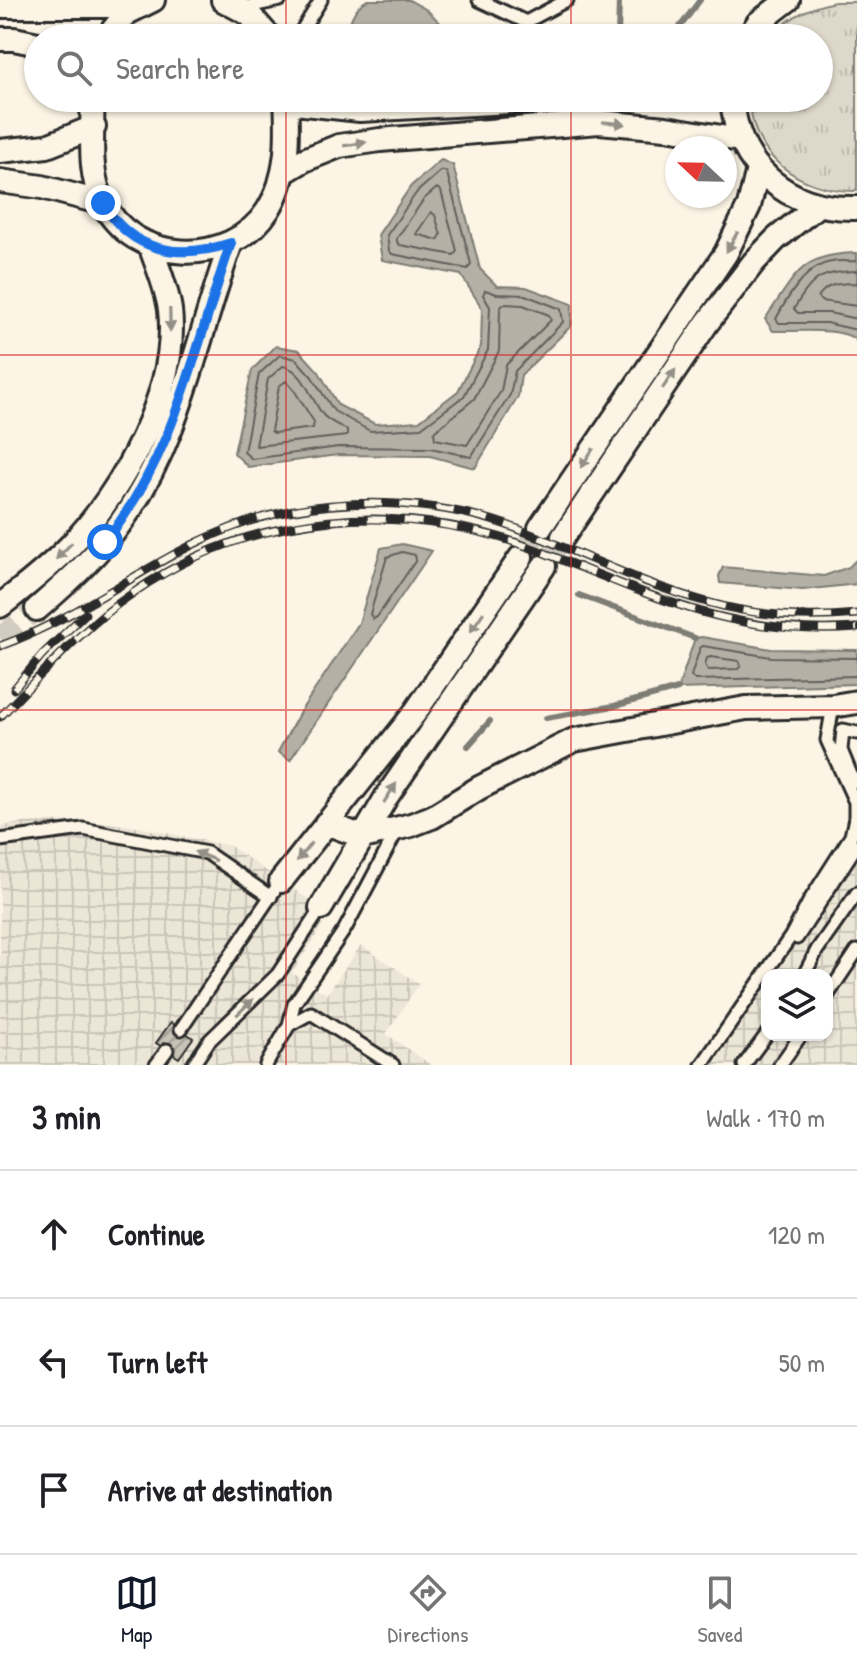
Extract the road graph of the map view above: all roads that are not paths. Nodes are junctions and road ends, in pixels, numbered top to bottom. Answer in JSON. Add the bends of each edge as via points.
{"nodes":[{"id":1,"x":280,"y":0,"type":"edge"},
{"id":2,"x":321,"y":0,"type":"edge"},
{"id":3,"x":479,"y":0,"type":"edge"},
{"id":4,"x":567,"y":0,"type":"edge"},
{"id":5,"x":788,"y":0,"type":"edge"},
{"id":6,"x":145,"y":3,"type":"edge"},
{"id":7,"x":232,"y":4,"type":"edge"},
{"id":8,"x":0,"y":6,"type":"edge"},
{"id":9,"x":116,"y":24,"type":"edge"},
{"id":10,"x":260,"y":24,"type":"edge"},
{"id":11,"x":306,"y":24,"type":"edge"},
{"id":12,"x":757,"y":24,"type":"edge"},
{"id":13,"x":0,"y":39,"type":"edge"},
{"id":14,"x":24,"y":41,"type":"edge"},
{"id":15,"x":93,"y":112,"type":"edge"},
{"id":16,"x":286,"y":112,"type":"edge"},
{"id":17,"x":733,"y":112,"type":"edge"},
{"id":18,"x":94,"y":127,"type":"junction"},
{"id":19,"x":740,"y":140,"type":"junction"},
{"id":20,"x":0,"y":151,"type":"edge"},
{"id":21,"x":758,"y":169,"type":"junction"},
{"id":22,"x":284,"y":172,"type":"junction"},
{"id":23,"x":0,"y":181,"type":"edge"},
{"id":24,"x":103,"y":203,"type":"junction"},
{"id":25,"x":818,"y":205,"type":"junction"},
{"id":26,"x":857,"y":208,"type":"edge"},
{"id":27,"x":231,"y":243,"type":"junction"},
{"id":28,"x":150,"y":245,"type":"junction"},
{"id":29,"x":540,"y":528,"type":"tunnel mouth"},
{"id":30,"x":563,"y":537,"type":"tunnel mouth"},
{"id":31,"x":521,"y":557,"type":"tunnel mouth"},
{"id":32,"x":544,"y":566,"type":"tunnel mouth"},
{"id":33,"x":0,"y":606,"type":"edge"},
{"id":34,"x":37,"y":609,"type":"tunnel mouth"},
{"id":35,"x":857,"y":702,"type":"edge"},
{"id":36,"x":833,"y":706,"type":"junction"},
{"id":37,"x":857,"y":733,"type":"edge"},
{"id":38,"x":857,"y":790,"type":"edge"},
{"id":39,"x":326,"y":823,"type":"junction"},
{"id":40,"x":399,"y":828,"type":"junction"},
{"id":41,"x":363,"y":837,"type":"junction"},
{"id":42,"x":0,"y":840,"type":"edge"},
{"id":43,"x":857,"y":845,"type":"edge"},
{"id":44,"x":276,"y":889,"type":"junction"},
{"id":45,"x":857,"y":893,"type":"edge"},
{"id":46,"x":321,"y":908,"type":"joint"},
{"id":47,"x":857,"y":951,"type":"edge"},
{"id":48,"x":777,"y":969,"type":"edge"},
{"id":49,"x":807,"y":969,"type":"edge"},
{"id":50,"x":833,"y":987,"type":"edge"},
{"id":51,"x":761,"y":992,"type":"edge"},
{"id":52,"x":289,"y":1025,"type":"junction"},
{"id":53,"x":181,"y":1029,"type":"dead end"},
{"id":54,"x":762,"y":1041,"type":"edge"},
{"id":55,"x":797,"y":1041,"type":"edge"},
{"id":56,"x":167,"y":1050,"type":"dead end"},
{"id":57,"x":156,"y":1065,"type":"edge"},
{"id":58,"x":193,"y":1065,"type":"edge"},
{"id":59,"x":266,"y":1065,"type":"edge"},
{"id":60,"x":393,"y":1065,"type":"edge"},
{"id":61,"x":702,"y":1065,"type":"edge"},
{"id":62,"x":711,"y":1065,"type":"edge"},
{"id":63,"x":744,"y":1065,"type":"edge"},
{"id":64,"x":780,"y":1065,"type":"edge"}],
"edges":[{"from":1,"to":7,"type":"lane"},
{"from":2,"to":11,"type":"lane"},
{"from":3,"to":4,"type":"lane","via":[[526,22]]},
{"from":5,"to":12,"type":"street"},
{"from":6,"to":8,"type":"street"},
{"from":6,"to":9,"type":"street"},
{"from":7,"to":10,"type":"street"},
{"from":13,"to":14,"type":"street"},
{"from":15,"to":18,"type":"street"},
{"from":16,"to":22,"type":"street"},
{"from":17,"to":19,"type":"street"},
{"from":18,"to":20,"type":"street","via":[[47,146]]},
{"from":18,"to":24,"type":"street","via":[[94,175]]},
{"from":19,"to":21,"type":"street"},
{"from":22,"to":19,"type":"street","one_way":true,"via":[[339,146],[599,122]]},
{"from":21,"to":25,"type":"street","via":[[782,189]]},
{"from":21,"to":29,"type":"street","one_way":true,"via":[[749,206],[726,253]]},
{"from":22,"to":27,"type":"street","via":[[266,213]]},
{"from":23,"to":24,"type":"street"},
{"from":24,"to":28,"type":"street","via":[[117,224]]},
{"from":25,"to":26,"type":"street"},
{"from":30,"to":25,"type":"street","one_way":true,"via":[[744,274]]},
{"from":27,"to":28,"type":"street","via":[[193,252]]},
{"from":27,"to":34,"type":"street","via":[[177,416],[151,474],[105,542]]},
{"from":28,"to":33,"type":"street","one_way":true,"via":[[171,322],[164,375],[148,425],[91,522],[46,570]]},
{"from":31,"to":39,"type":"street","one_way":true,"via":[[414,714]]},
{"from":41,"to":32,"type":"street","one_way":true},
{"from":35,"to":36,"type":"street"},
{"from":36,"to":40,"type":"street","via":[[746,708],[574,740],[432,817]]},
{"from":36,"to":61,"type":"lane","via":[[827,740],[855,802],[851,836],[791,936]]},
{"from":37,"to":38,"type":"lane","via":[[843,730],[841,750]]},
{"from":39,"to":41,"type":"street"},
{"from":39,"to":44,"type":"street","one_way":true},
{"from":40,"to":41,"type":"street"},
{"from":40,"to":52,"type":"lane","via":[[345,929],[294,1004]]},
{"from":41,"to":46,"type":"street"},
{"from":44,"to":42,"type":"lane","one_way":true,"via":[[207,853],[83,829]]},
{"from":43,"to":48,"type":"lane"},
{"from":44,"to":53,"type":"lane"},
{"from":45,"to":49,"type":"lane"},
{"from":58,"to":46,"type":"lane","one_way":true,"via":[[209,1041],[278,974]]},
{"from":47,"to":50,"type":"lane"},
{"from":51,"to":62,"type":"lane"},
{"from":52,"to":59,"type":"lane"},
{"from":52,"to":60,"type":"lane","via":[[311,1013]]},
{"from":54,"to":63,"type":"lane"},
{"from":55,"to":64,"type":"lane"},
{"from":56,"to":57,"type":"lane"}]}
